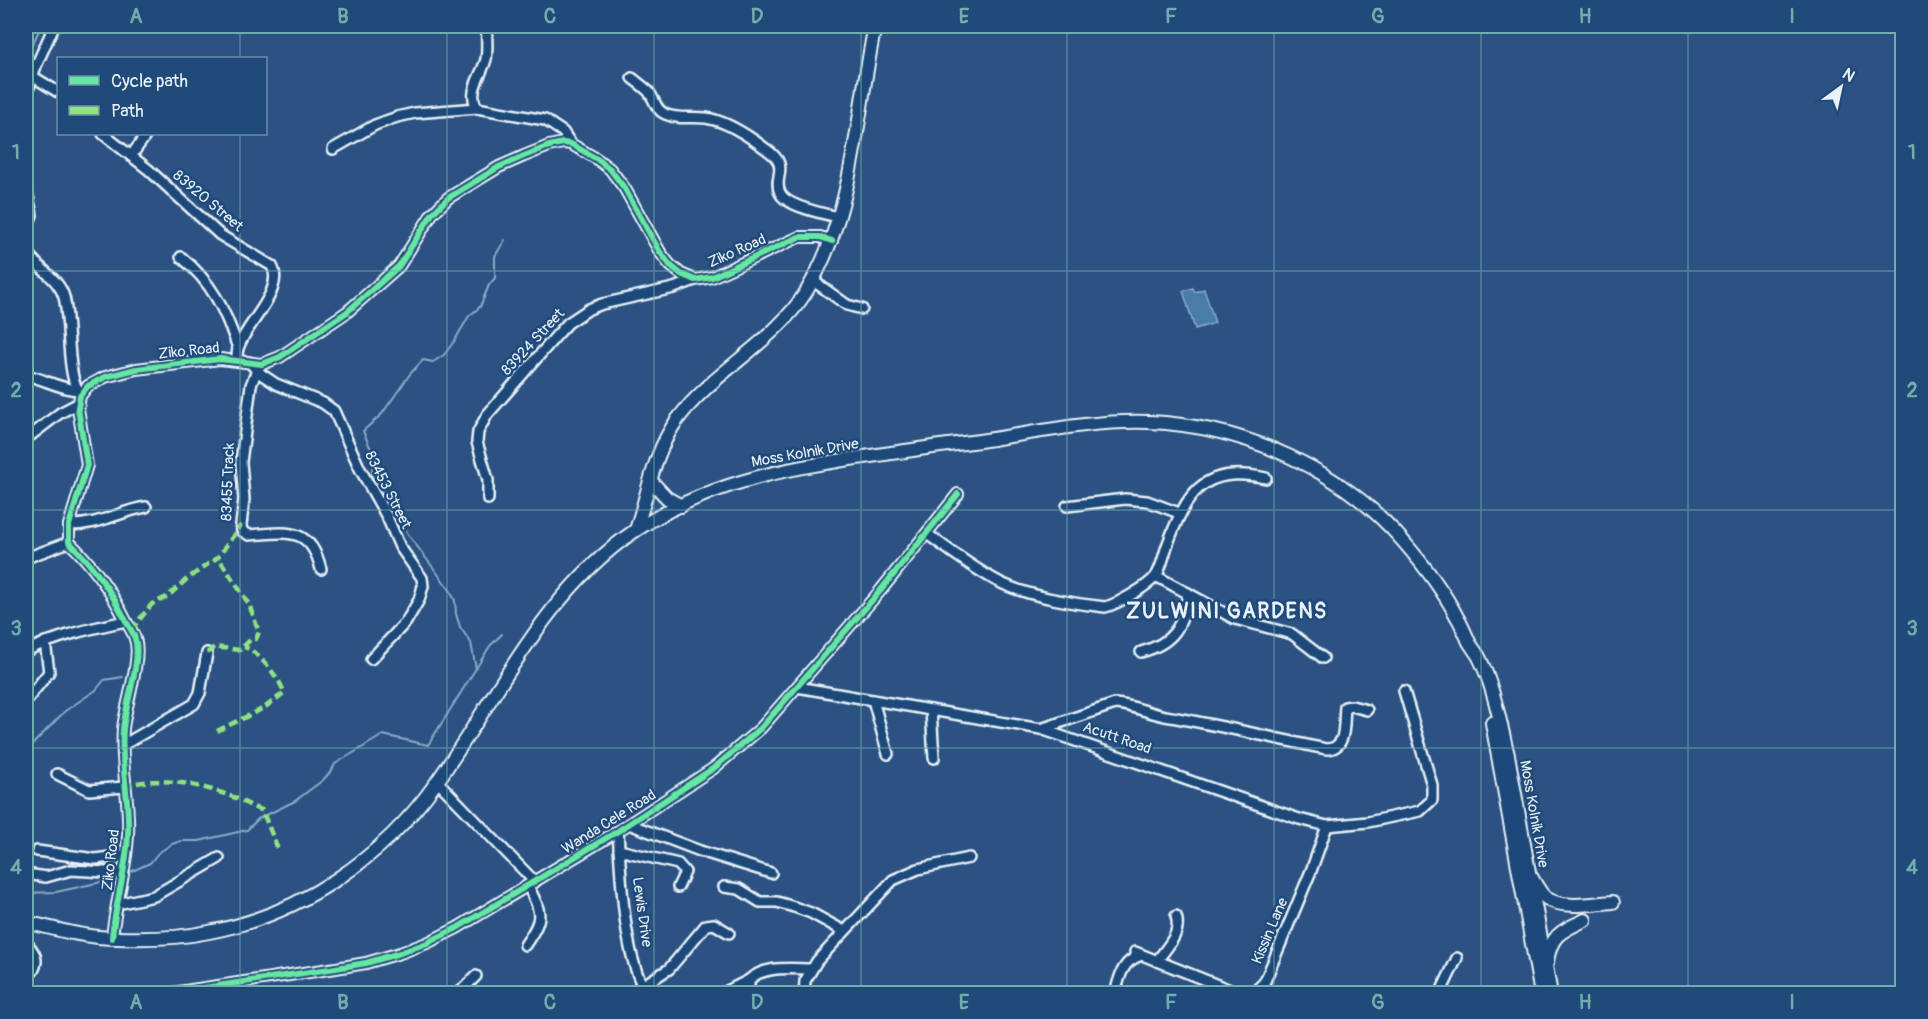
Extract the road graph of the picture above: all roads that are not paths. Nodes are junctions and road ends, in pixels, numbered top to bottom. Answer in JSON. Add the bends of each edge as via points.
{"nodes":[{"id":1,"x":54,"y":26,"type":"edge"},
{"id":2,"x":487,"y":26,"type":"edge"},
{"id":3,"x":875,"y":26,"type":"edge"},
{"id":4,"x":32,"y":76,"type":"junction"},
{"id":5,"x":632,"y":78,"type":"dead end"},
{"id":6,"x":57,"y":92,"type":"edge"},
{"id":7,"x":26,"y":96,"type":"edge"},
{"id":8,"x":477,"y":108,"type":"junction"},
{"id":9,"x":105,"y":135,"type":"edge"},
{"id":10,"x":146,"y":135,"type":"edge"},
{"id":11,"x":571,"y":144,"type":"junction"},
{"id":12,"x":333,"y":149,"type":"dead end"},
{"id":13,"x":131,"y":156,"type":"junction"},
{"id":14,"x":26,"y":187,"type":"edge"},
{"id":15,"x":838,"y":218,"type":"junction"},
{"id":16,"x":26,"y":230,"type":"edge"},
{"id":17,"x":832,"y":241,"type":"junction"},
{"id":18,"x":26,"y":249,"type":"edge"},
{"id":19,"x":181,"y":257,"type":"dead end"},
{"id":20,"x":695,"y":280,"type":"junction"},
{"id":21,"x":812,"y":280,"type":"junction"},
{"id":22,"x":862,"y":309,"type":"dead end"},
{"id":23,"x":238,"y":348,"type":"junction"},
{"id":24,"x":237,"y":360,"type":"junction"},
{"id":25,"x":249,"y":362,"type":"junction"},
{"id":26,"x":257,"y":370,"type":"junction"},
{"id":27,"x":26,"y":375,"type":"edge"},
{"id":28,"x":81,"y":391,"type":"junction"},
{"id":29,"x":79,"y":403,"type":"junction"},
{"id":30,"x":26,"y":439,"type":"edge"},
{"id":31,"x":1266,"y":478,"type":"dead end"},
{"id":32,"x":651,"y":481,"type":"junction"},
{"id":33,"x":958,"y":494,"type":"dead end"},
{"id":34,"x":488,"y":499,"type":"dead end"},
{"id":35,"x":681,"y":506,"type":"junction"},
{"id":36,"x":1067,"y":506,"type":"dead end"},
{"id":37,"x":146,"y":507,"type":"dead end"},
{"id":38,"x":1179,"y":513,"type":"junction"},
{"id":39,"x":69,"y":525,"type":"junction"},
{"id":40,"x":636,"y":530,"type":"junction"},
{"id":41,"x":927,"y":534,"type":"junction"},
{"id":42,"x":69,"y":542,"type":"junction"},
{"id":43,"x":26,"y":558,"type":"edge"},
{"id":44,"x":321,"y":569,"type":"dead end"},
{"id":45,"x":1156,"y":576,"type":"junction"},
{"id":46,"x":1188,"y":593,"type":"junction"},
{"id":47,"x":126,"y":621,"type":"junction"},
{"id":48,"x":45,"y":642,"type":"junction"},
{"id":49,"x":1471,"y":645,"type":"junction"},
{"id":50,"x":26,"y":651,"type":"edge"},
{"id":51,"x":1141,"y":652,"type":"dead end"},
{"id":52,"x":207,"y":653,"type":"dead end"},
{"id":53,"x":1323,"y":658,"type":"dead end"},
{"id":54,"x":371,"y":659,"type":"dead end"},
{"id":55,"x":797,"y":687,"type":"junction"},
{"id":56,"x":1404,"y":691,"type":"dead end"},
{"id":57,"x":873,"y":700,"type":"junction"},
{"id":58,"x":26,"y":701,"type":"edge"},
{"id":59,"x":931,"y":710,"type":"junction"},
{"id":60,"x":1366,"y":710,"type":"dead end"},
{"id":61,"x":1041,"y":729,"type":"junction"},
{"id":62,"x":123,"y":745,"type":"junction"},
{"id":63,"x":888,"y":754,"type":"dead end"},
{"id":64,"x":934,"y":758,"type":"dead end"},
{"id":65,"x":57,"y":774,"type":"dead end"},
{"id":66,"x":437,"y":781,"type":"junction"},
{"id":67,"x":124,"y":787,"type":"junction"},
{"id":68,"x":629,"y":824,"type":"junction"},
{"id":69,"x":1327,"y":826,"type":"junction"},
{"id":70,"x":618,"y":831,"type":"junction"},
{"id":71,"x":620,"y":850,"type":"junction"},
{"id":72,"x":37,"y":851,"type":"dead end"},
{"id":73,"x":126,"y":855,"type":"junction"},
{"id":74,"x":219,"y":858,"type":"dead end"},
{"id":75,"x":969,"y":858,"type":"dead end"},
{"id":76,"x":1528,"y":872,"type":"junction"},
{"id":77,"x":123,"y":873,"type":"junction"},
{"id":78,"x":771,"y":873,"type":"dead end"},
{"id":79,"x":33,"y":875,"type":"dead end"},
{"id":80,"x":532,"y":884,"type":"junction"},
{"id":81,"x":678,"y":887,"type":"dead end"},
{"id":82,"x":724,"y":887,"type":"dead end"},
{"id":83,"x":1613,"y":902,"type":"dead end"},
{"id":84,"x":117,"y":904,"type":"junction"},
{"id":85,"x":1176,"y":916,"type":"dead end"},
{"id":86,"x":1585,"y":920,"type":"dead end"},
{"id":87,"x":26,"y":922,"type":"edge"},
{"id":88,"x":844,"y":931,"type":"junction"},
{"id":89,"x":729,"y":933,"type":"dead end"},
{"id":90,"x":112,"y":938,"type":"junction"},
{"id":91,"x":26,"y":942,"type":"edge"},
{"id":92,"x":525,"y":945,"type":"dead end"},
{"id":93,"x":1457,"y":958,"type":"dead end"},
{"id":94,"x":1157,"y":961,"type":"junction"},
{"id":95,"x":811,"y":969,"type":"junction"},
{"id":96,"x":1546,"y":970,"type":"junction"},
{"id":97,"x":33,"y":971,"type":"dead end"},
{"id":98,"x":476,"y":976,"type":"dead end"},
{"id":99,"x":749,"y":980,"type":"junction"},
{"id":100,"x":644,"y":990,"type":"edge"},
{"id":101,"x":165,"y":993,"type":"edge"},
{"id":102,"x":458,"y":993,"type":"edge"},
{"id":103,"x":629,"y":993,"type":"edge"},
{"id":104,"x":721,"y":993,"type":"edge"},
{"id":105,"x":749,"y":993,"type":"edge"},
{"id":106,"x":804,"y":993,"type":"edge"},
{"id":107,"x":1115,"y":993,"type":"edge"},
{"id":108,"x":1441,"y":993,"type":"edge"},
{"id":109,"x":1541,"y":993,"type":"edge"},
{"id":110,"x":1551,"y":993,"type":"edge"}],
"edges":[{"from":1,"to":4,"type":"street"},
{"from":2,"to":8,"type":"street","via":[[487,56],[473,92]]},
{"from":3,"to":15,"type":"main road"},
{"from":4,"to":6,"type":"street"},
{"from":4,"to":7,"type":"street"},
{"from":5,"to":15,"type":"street","via":[[648,91],[660,111],[718,121],[774,155],[780,166],[779,189],[786,200]]},
{"from":8,"to":11,"type":"street","via":[[545,120],[563,132]]},
{"from":8,"to":12,"type":"street","via":[[397,117]]},
{"from":9,"to":13,"type":"street","name":"83920 Street"},
{"from":10,"to":13,"type":"street"},
{"from":11,"to":20,"type":"street","name":"Ziko Road","via":[[610,169],[660,252],[681,274]]},
{"from":11,"to":25,"type":"street","name":"Ziko Road","via":[[549,146],[468,184],[432,214],[399,266],[347,312],[280,357],[261,364]]},
{"from":13,"to":23,"type":"street","name":"83920 Street","via":[[220,235],[266,262],[275,272],[273,289]]},
{"from":14,"to":16,"type":"street","via":[[32,215]]},
{"from":15,"to":17,"type":"main road"},
{"from":17,"to":20,"type":"street","name":"Ziko Road","via":[[799,237],[711,277]]},
{"from":17,"to":21,"type":"main road"},
{"from":18,"to":28,"type":"street","via":[[54,279],[63,295],[71,371],[75,386]]},
{"from":19,"to":23,"type":"street","via":[[210,285]]},
{"from":20,"to":34,"type":"street","name":"83924 Street","via":[[589,309],[557,334],[487,415],[478,432]]},
{"from":21,"to":22,"type":"street","via":[[846,304]]},
{"from":21,"to":32,"type":"main road","via":[[779,326],[700,394],[678,419],[661,447]]},
{"from":23,"to":24,"type":"street","name":"83920 Street"},
{"from":24,"to":25,"type":"street","name":"Ziko Road"},
{"from":24,"to":28,"type":"street","name":"Ziko Road","via":[[203,360],[136,369],[105,377]]},
{"from":25,"to":26,"type":"street","name":"83453 Street"},
{"from":26,"to":44,"type":"street","name":"83455 Track","via":[[250,385],[241,462],[242,531],[249,536],[278,532],[299,536],[319,559]]},
{"from":26,"to":54,"type":"street","name":"83453 Street","via":[[276,384],[334,411],[400,548],[422,578],[419,600],[406,622]]},
{"from":27,"to":28,"type":"street"},
{"from":28,"to":29,"type":"street"},
{"from":29,"to":30,"type":"street","via":[[60,412]]},
{"from":29,"to":39,"type":"street","via":[[87,465]]},
{"from":31,"to":38,"type":"street","via":[[1245,473],[1219,476],[1185,502]]},
{"from":32,"to":35,"type":"main road"},
{"from":32,"to":40,"type":"main road"},
{"from":33,"to":41,"type":"street","name":"Wanda Cele Road"},
{"from":35,"to":40,"type":"main road","name":"Moss Kolnik Drive"},
{"from":35,"to":49,"type":"main road","name":"Moss Kolnik Drive","via":[[740,481],[786,469],[1055,429],[1152,422],[1210,430],[1269,447],[1312,468],[1357,498],[1417,559],[1456,614]]},
{"from":36,"to":38,"type":"street","via":[[1125,499],[1147,501]]},
{"from":37,"to":39,"type":"street","via":[[89,525]]},
{"from":38,"to":45,"type":"street"},
{"from":39,"to":42,"type":"street"},
{"from":40,"to":66,"type":"main road","name":"Moss Kolnik Drive","via":[[572,586],[551,612]]},
{"from":41,"to":45,"type":"street","via":[[1013,589],[1098,606],[1114,604]]},
{"from":41,"to":55,"type":"street","name":"Wanda Cele Road"},
{"from":42,"to":43,"type":"street"},
{"from":42,"to":47,"type":"street","name":"Ziko Road","via":[[104,582]]},
{"from":45,"to":46,"type":"street"},
{"from":46,"to":51,"type":"street","via":[[1180,625],[1173,634],[1155,648]]},
{"from":46,"to":53,"type":"street","via":[[1244,623],[1292,634]]},
{"from":47,"to":48,"type":"street"},
{"from":47,"to":62,"type":"street","name":"Ziko Road","via":[[136,650]]},
{"from":48,"to":50,"type":"street"},
{"from":48,"to":58,"type":"street","via":[[49,672]]},
{"from":49,"to":76,"type":"main road","name":"Moss Kolnik Drive","via":[[1479,656],[1499,717]]},
{"from":49,"to":109,"type":"main road","name":"Moss Kolnik Drive","via":[[1498,750]]},
{"from":52,"to":62,"type":"street","via":[[200,693],[194,704]]},
{"from":55,"to":57,"type":"street","name":"Acutt Road"},
{"from":55,"to":68,"type":"street","name":"Wanda Cele Road","via":[[738,749]]},
{"from":56,"to":69,"type":"street","name":"Acutt Road","via":[[1432,785],[1431,800],[1420,811]]},
{"from":57,"to":59,"type":"street","name":"Acutt Road"},
{"from":57,"to":63,"type":"street"},
{"from":59,"to":61,"type":"street","name":"Acutt Road"},
{"from":59,"to":64,"type":"street"},
{"from":60,"to":61,"type":"street","via":[[1345,707],[1342,738],[1333,749],[1115,704]]},
{"from":61,"to":69,"type":"street","name":"Acutt Road"},
{"from":62,"to":67,"type":"street","name":"Ziko Road"},
{"from":65,"to":67,"type":"street","via":[[89,790]]},
{"from":66,"to":80,"type":"street"},
{"from":66,"to":90,"type":"main road","name":"Moss Kolnik Drive","via":[[380,846],[314,894],[213,932]]},
{"from":67,"to":73,"type":"street","name":"Ziko Road"},
{"from":68,"to":70,"type":"street","name":"Wanda Cele Road"},
{"from":68,"to":78,"type":"street"},
{"from":69,"to":94,"type":"street","name":"Kissin Lane","via":[[1260,988],[1235,992]]},
{"from":70,"to":71,"type":"street","name":"Lewis Drive"},
{"from":70,"to":80,"type":"street","name":"Wanda Cele Road"},
{"from":71,"to":81,"type":"street","via":[[678,864],[685,872]]},
{"from":71,"to":100,"type":"street","name":"Lewis Drive","via":[[628,938]]},
{"from":72,"to":73,"type":"street","via":[[95,859]]},
{"from":73,"to":77,"type":"street","name":"Ziko Road"},
{"from":74,"to":84,"type":"street","via":[[153,896]]},
{"from":75,"to":88,"type":"street","via":[[903,874],[885,887]]},
{"from":76,"to":83,"type":"main road","via":[[1544,896],[1555,902]]},
{"from":76,"to":96,"type":"main road","name":"Moss Kolnik Drive"},
{"from":77,"to":79,"type":"street","via":[[71,870],[46,877]]},
{"from":77,"to":84,"type":"street","name":"Ziko Road"},
{"from":80,"to":92,"type":"street","via":[[540,914]]},
{"from":80,"to":101,"type":"street","name":"Wanda Cele Road","via":[[457,928],[400,953],[366,963]]},
{"from":82,"to":88,"type":"street","via":[[739,889],[760,902],[777,902],[811,913]]},
{"from":84,"to":90,"type":"street","name":"Ziko Road"},
{"from":85,"to":94,"type":"street","via":[[1178,930]]},
{"from":86,"to":96,"type":"main road","via":[[1553,940]]},
{"from":87,"to":90,"type":"main road","name":"Moss Kolnik Drive"},
{"from":88,"to":95,"type":"street"},
{"from":89,"to":100,"type":"street","via":[[714,924],[706,925],[676,962]]},
{"from":91,"to":97,"type":"street","via":[[36,955]]},
{"from":93,"to":108,"type":"street"},
{"from":94,"to":107,"type":"street","name":"Kissin Lane","via":[[1138,953],[1125,964]]},
{"from":95,"to":99,"type":"street","via":[[768,970]]},
{"from":95,"to":106,"type":"street"},
{"from":96,"to":110,"type":"main road","name":"Moss Kolnik Drive"},
{"from":98,"to":102,"type":"street"},
{"from":99,"to":104,"type":"street"},
{"from":99,"to":105,"type":"street"},
{"from":100,"to":103,"type":"street"}]}
